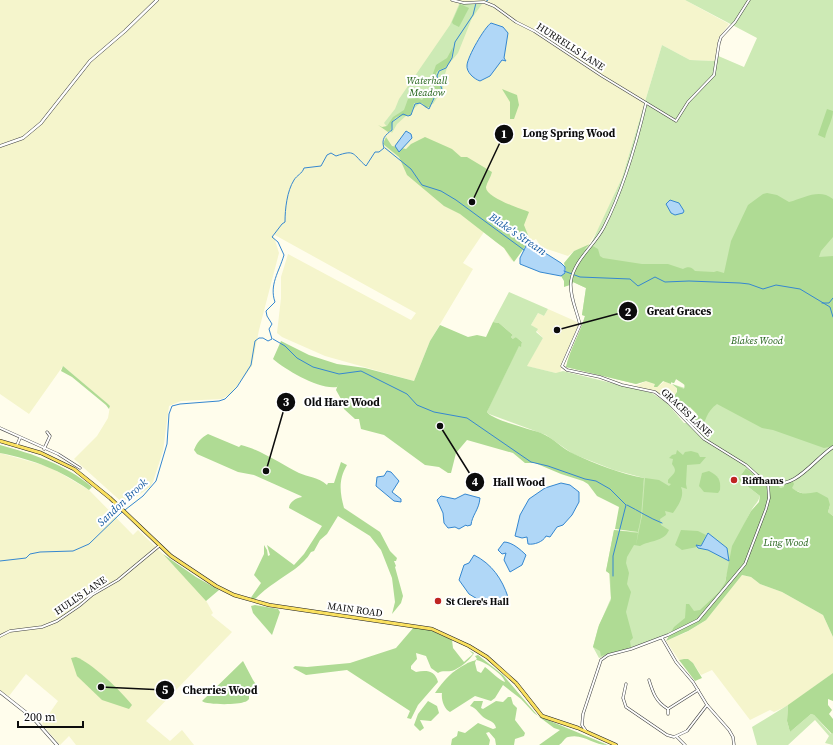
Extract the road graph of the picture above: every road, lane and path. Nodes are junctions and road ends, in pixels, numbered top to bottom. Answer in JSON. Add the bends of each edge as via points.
{"nodes":[{"id":1,"x":157,"y":0,"type":"edge"},
{"id":2,"x":452,"y":0,"type":"edge"},
{"id":3,"x":748,"y":0,"type":"edge"},
{"id":4,"x":646,"y":103,"type":"junction"},
{"id":5,"x":0,"y":146,"type":"edge"},
{"id":6,"x":0,"y":428,"type":"edge"},
{"id":7,"x":47,"y":432,"type":"dead end"},
{"id":8,"x":20,"y":438,"type":"junction"},
{"id":9,"x":0,"y":441,"type":"edge"},
{"id":10,"x":17,"y":445,"type":"junction"},
{"id":11,"x":833,"y":447,"type":"edge"},
{"id":12,"x":44,"y":449,"type":"junction"},
{"id":13,"x":80,"y":468,"type":"dead end"},
{"id":14,"x":768,"y":482,"type":"junction"},
{"id":15,"x":159,"y":546,"type":"junction"},
{"id":16,"x":668,"y":635,"type":"junction"},
{"id":17,"x":0,"y":636,"type":"edge"},
{"id":18,"x":662,"y":638,"type":"junction"},
{"id":19,"x":664,"y":641,"type":"junction"},
{"id":20,"x":649,"y":680,"type":"dead end"},
{"id":21,"x":626,"y":684,"type":"dead end"},
{"id":22,"x":698,"y":690,"type":"junction"},
{"id":23,"x":0,"y":692,"type":"edge"},
{"id":24,"x":707,"y":705,"type":"junction"},
{"id":25,"x":668,"y":709,"type":"junction"},
{"id":26,"x":668,"y":714,"type":"dead end"},
{"id":27,"x":582,"y":725,"type":"junction"},
{"id":28,"x":578,"y":728,"type":"junction"},
{"id":29,"x":587,"y":732,"type":"junction"},
{"id":30,"x":678,"y":737,"type":"junction"},
{"id":31,"x":57,"y":745,"type":"edge"},
{"id":32,"x":616,"y":745,"type":"edge"},
{"id":33,"x":685,"y":745,"type":"edge"},
{"id":34,"x":734,"y":745,"type":"edge"}],
"edges":[{"from":1,"to":5,"type":"street","via":[[90,61],[41,123],[23,138]]},
{"from":2,"to":4,"type":"street","name":"HURRELLS LANE","via":[[464,3],[484,2],[494,6]]},
{"from":3,"to":4,"type":"street","name":"HURRELLS LANE","via":[[735,22],[721,37],[714,75],[688,102],[676,121]]},
{"from":4,"to":14,"type":"street","name":"GRACES LANE","via":[[629,166],[612,210],[599,237],[581,260],[571,279],[580,325],[565,358],[563,369],[655,392],[704,439]]},
{"from":6,"to":8,"type":"street"},
{"from":7,"to":12,"type":"street","via":[[50,436]]},
{"from":8,"to":10,"type":"street"},
{"from":8,"to":12,"type":"street"},
{"from":9,"to":10,"type":"main road","name":"MAIN ROAD"},
{"from":10,"to":15,"type":"main road","name":"MAIN ROAD","via":[[51,456],[74,469],[94,484]]},
{"from":11,"to":14,"type":"street","via":[[790,482],[782,485]]},
{"from":12,"to":13,"type":"street"},
{"from":14,"to":16,"type":"street","via":[[769,498],[766,509],[745,564],[698,620]]},
{"from":15,"to":17,"type":"street","name":"HULL'S LANE","via":[[118,580],[92,595],[57,621],[42,627],[10,631]]},
{"from":15,"to":28,"type":"main road","name":"MAIN ROAD","via":[[216,586],[250,600],[268,605],[421,626],[450,636],[482,654],[502,670],[516,683],[542,716]]},
{"from":16,"to":18,"type":"street"},
{"from":16,"to":19,"type":"street"},
{"from":18,"to":19,"type":"street"},
{"from":18,"to":27,"type":"street","via":[[608,655],[601,660],[583,714]]},
{"from":19,"to":22,"type":"street","via":[[676,662]]},
{"from":20,"to":25,"type":"street","via":[[659,704]]},
{"from":21,"to":30,"type":"street","via":[[623,698],[626,707],[667,735]]},
{"from":22,"to":24,"type":"street"},
{"from":22,"to":25,"type":"street"},
{"from":23,"to":31,"type":"street","via":[[33,718]]},
{"from":24,"to":30,"type":"street","via":[[687,731]]},
{"from":24,"to":34,"type":"street","via":[[729,730]]},
{"from":25,"to":26,"type":"street"},
{"from":27,"to":28,"type":"street"},
{"from":27,"to":29,"type":"street"},
{"from":28,"to":29,"type":"main road","name":"MAIN ROAD"},
{"from":29,"to":32,"type":"main road","name":"MAIN ROAD"},
{"from":30,"to":33,"type":"street"}]}
